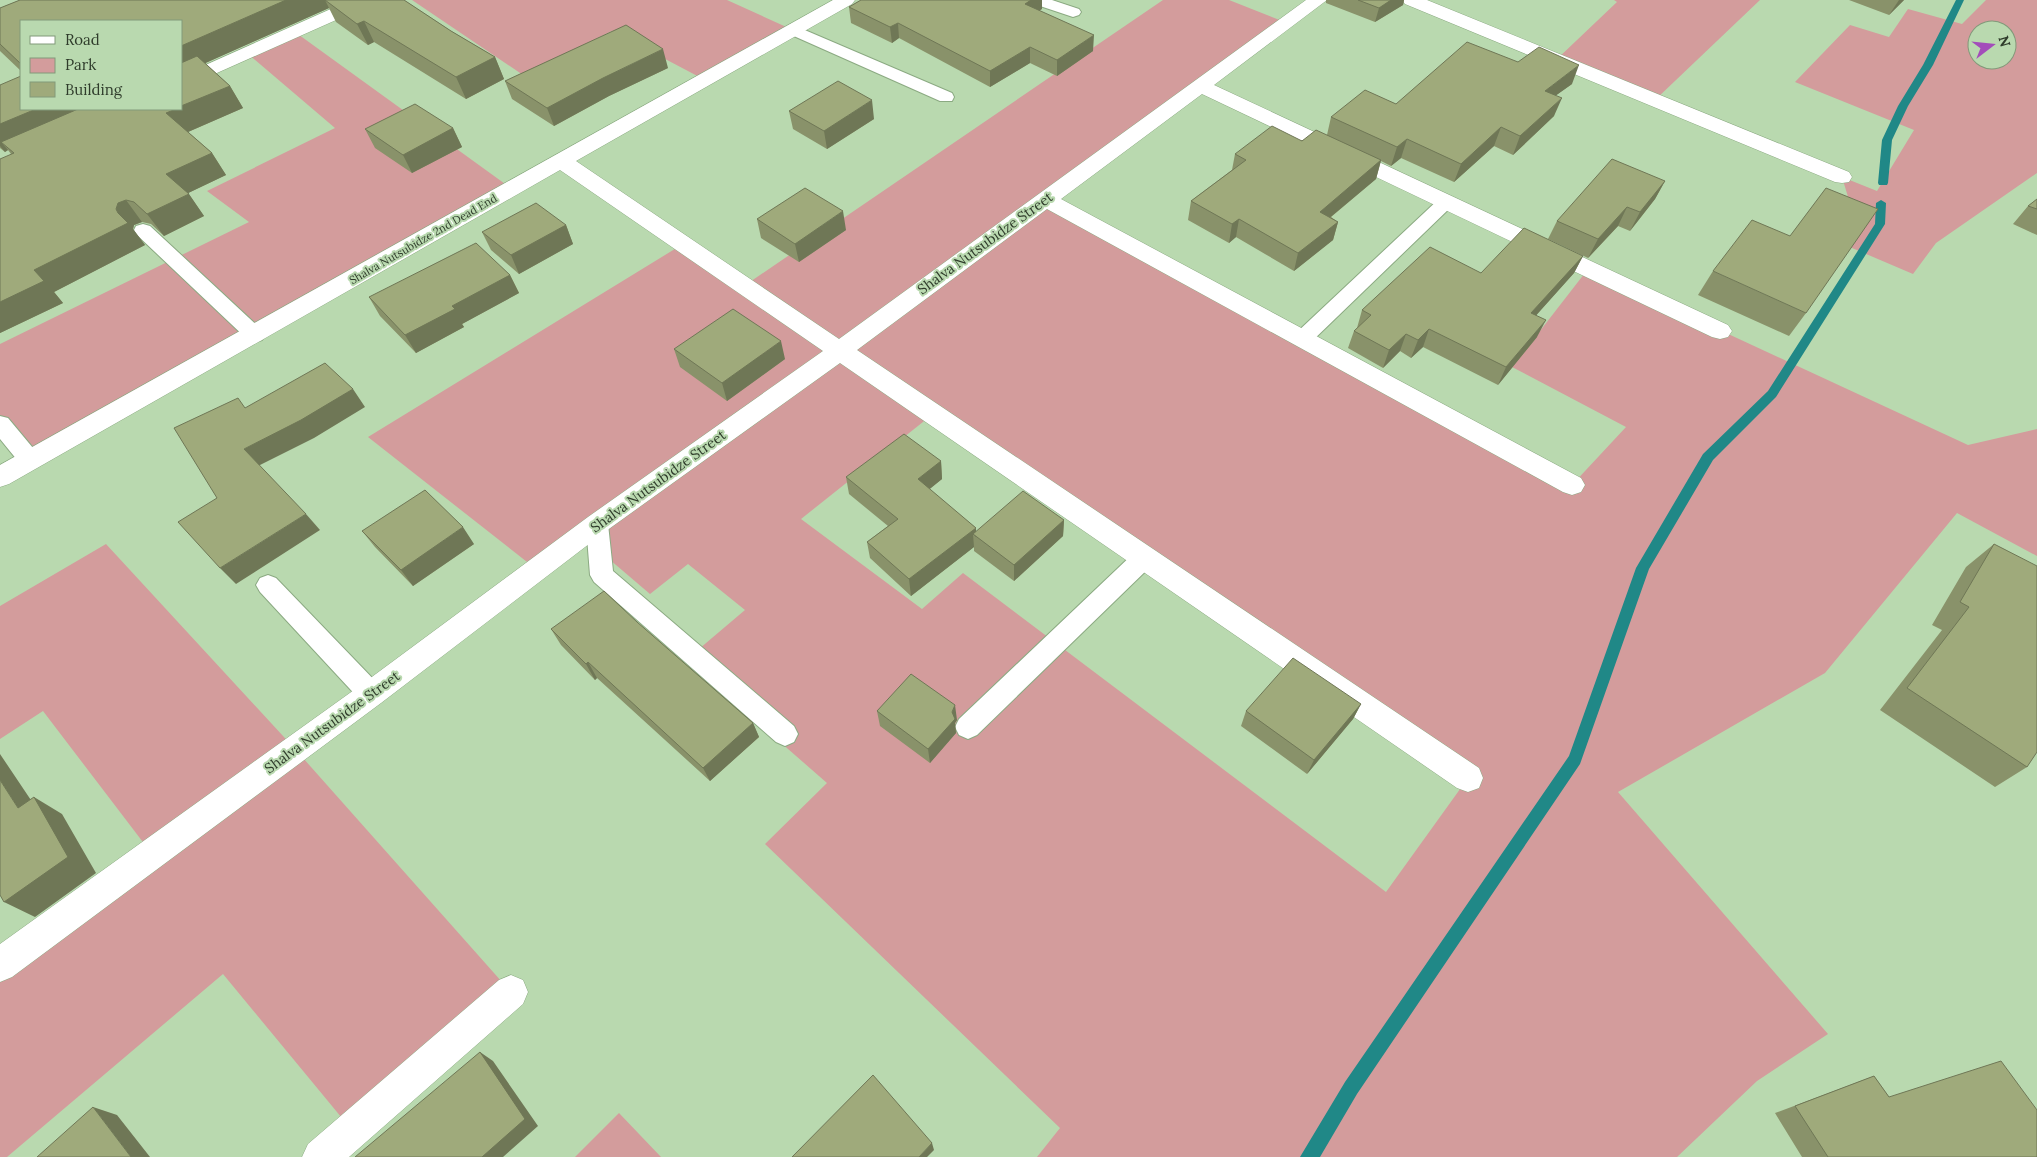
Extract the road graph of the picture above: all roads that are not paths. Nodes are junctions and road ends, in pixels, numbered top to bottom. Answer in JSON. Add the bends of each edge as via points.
{"nodes":[{"id":1,"x":366,"y":0,"type":"edge"},
{"id":2,"x":846,"y":0,"type":"edge"},
{"id":3,"x":1036,"y":0,"type":"edge"},
{"id":4,"x":1318,"y":0,"type":"edge"},
{"id":5,"x":1411,"y":0,"type":"edge"},
{"id":6,"x":1072,"y":12,"type":"dead end"},
{"id":7,"x":793,"y":30,"type":"junction"},
{"id":8,"x":182,"y":83,"type":"edge"},
{"id":9,"x":1200,"y":86,"type":"junction"},
{"id":10,"x":946,"y":97,"type":"dead end"},
{"id":11,"x":561,"y":161,"type":"junction"},
{"id":12,"x":1842,"y":177,"type":"dead end"},
{"id":13,"x":1045,"y":199,"type":"junction"},
{"id":14,"x":1446,"y":202,"type":"junction"},
{"id":15,"x":143,"y":230,"type":"edge"},
{"id":16,"x":1720,"y":331,"type":"dead end"},
{"id":17,"x":255,"y":335,"type":"junction"},
{"id":18,"x":1302,"y":339,"type":"junction"},
{"id":19,"x":839,"y":350,"type":"junction"},
{"id":20,"x":0,"y":424,"type":"edge"},
{"id":21,"x":30,"y":460,"type":"junction"},
{"id":22,"x":0,"y":477,"type":"edge"},
{"id":23,"x":1572,"y":485,"type":"dead end"},
{"id":24,"x":597,"y":524,"type":"junction"},
{"id":25,"x":1144,"y":558,"type":"junction"},
{"id":26,"x":268,"y":584,"type":"dead end"},
{"id":27,"x":371,"y":694,"type":"junction"},
{"id":28,"x":968,"y":727,"type":"dead end"},
{"id":29,"x":785,"y":734,"type":"dead end"},
{"id":30,"x":1468,"y":778,"type":"dead end"},
{"id":31,"x":0,"y":965,"type":"edge"},
{"id":32,"x":511,"y":992,"type":"dead end"},
{"id":33,"x":321,"y":1157,"type":"edge"}],
"edges":[{"from":1,"to":8,"type":"street"},
{"from":2,"to":7,"type":"street","name":"Shalva Nutsubidze 2nd Dead End"},
{"from":3,"to":6,"type":"lane"},
{"from":4,"to":9,"type":"street","name":"Shalva Nutsubidze Street"},
{"from":5,"to":12,"type":"street"},
{"from":7,"to":10,"type":"lane"},
{"from":7,"to":11,"type":"street","name":"Shalva Nutsubidze 2nd Dead End"},
{"from":9,"to":13,"type":"street","name":"Shalva Nutsubidze Street"},
{"from":9,"to":14,"type":"street"},
{"from":11,"to":17,"type":"street","name":"Shalva Nutsubidze 2nd Dead End"},
{"from":11,"to":19,"type":"street"},
{"from":13,"to":18,"type":"street"},
{"from":13,"to":19,"type":"street","name":"Shalva Nutsubidze Street"},
{"from":14,"to":16,"type":"street"},
{"from":14,"to":18,"type":"lane"},
{"from":15,"to":17,"type":"lane"},
{"from":17,"to":21,"type":"street","name":"Shalva Nutsubidze 2nd Dead End"},
{"from":18,"to":23,"type":"street"},
{"from":19,"to":24,"type":"street","name":"Shalva Nutsubidze Street"},
{"from":19,"to":25,"type":"street"},
{"from":20,"to":21,"type":"lane"},
{"from":21,"to":22,"type":"street","name":"Shalva Nutsubidze 2nd Dead End"},
{"from":24,"to":27,"type":"street","name":"Shalva Nutsubidze Street"},
{"from":24,"to":29,"type":"lane","via":[[602,575]]},
{"from":25,"to":28,"type":"lane"},
{"from":25,"to":30,"type":"street"},
{"from":26,"to":27,"type":"lane"},
{"from":27,"to":31,"type":"street","name":"Shalva Nutsubidze Street"},
{"from":32,"to":33,"type":"street"}]}
